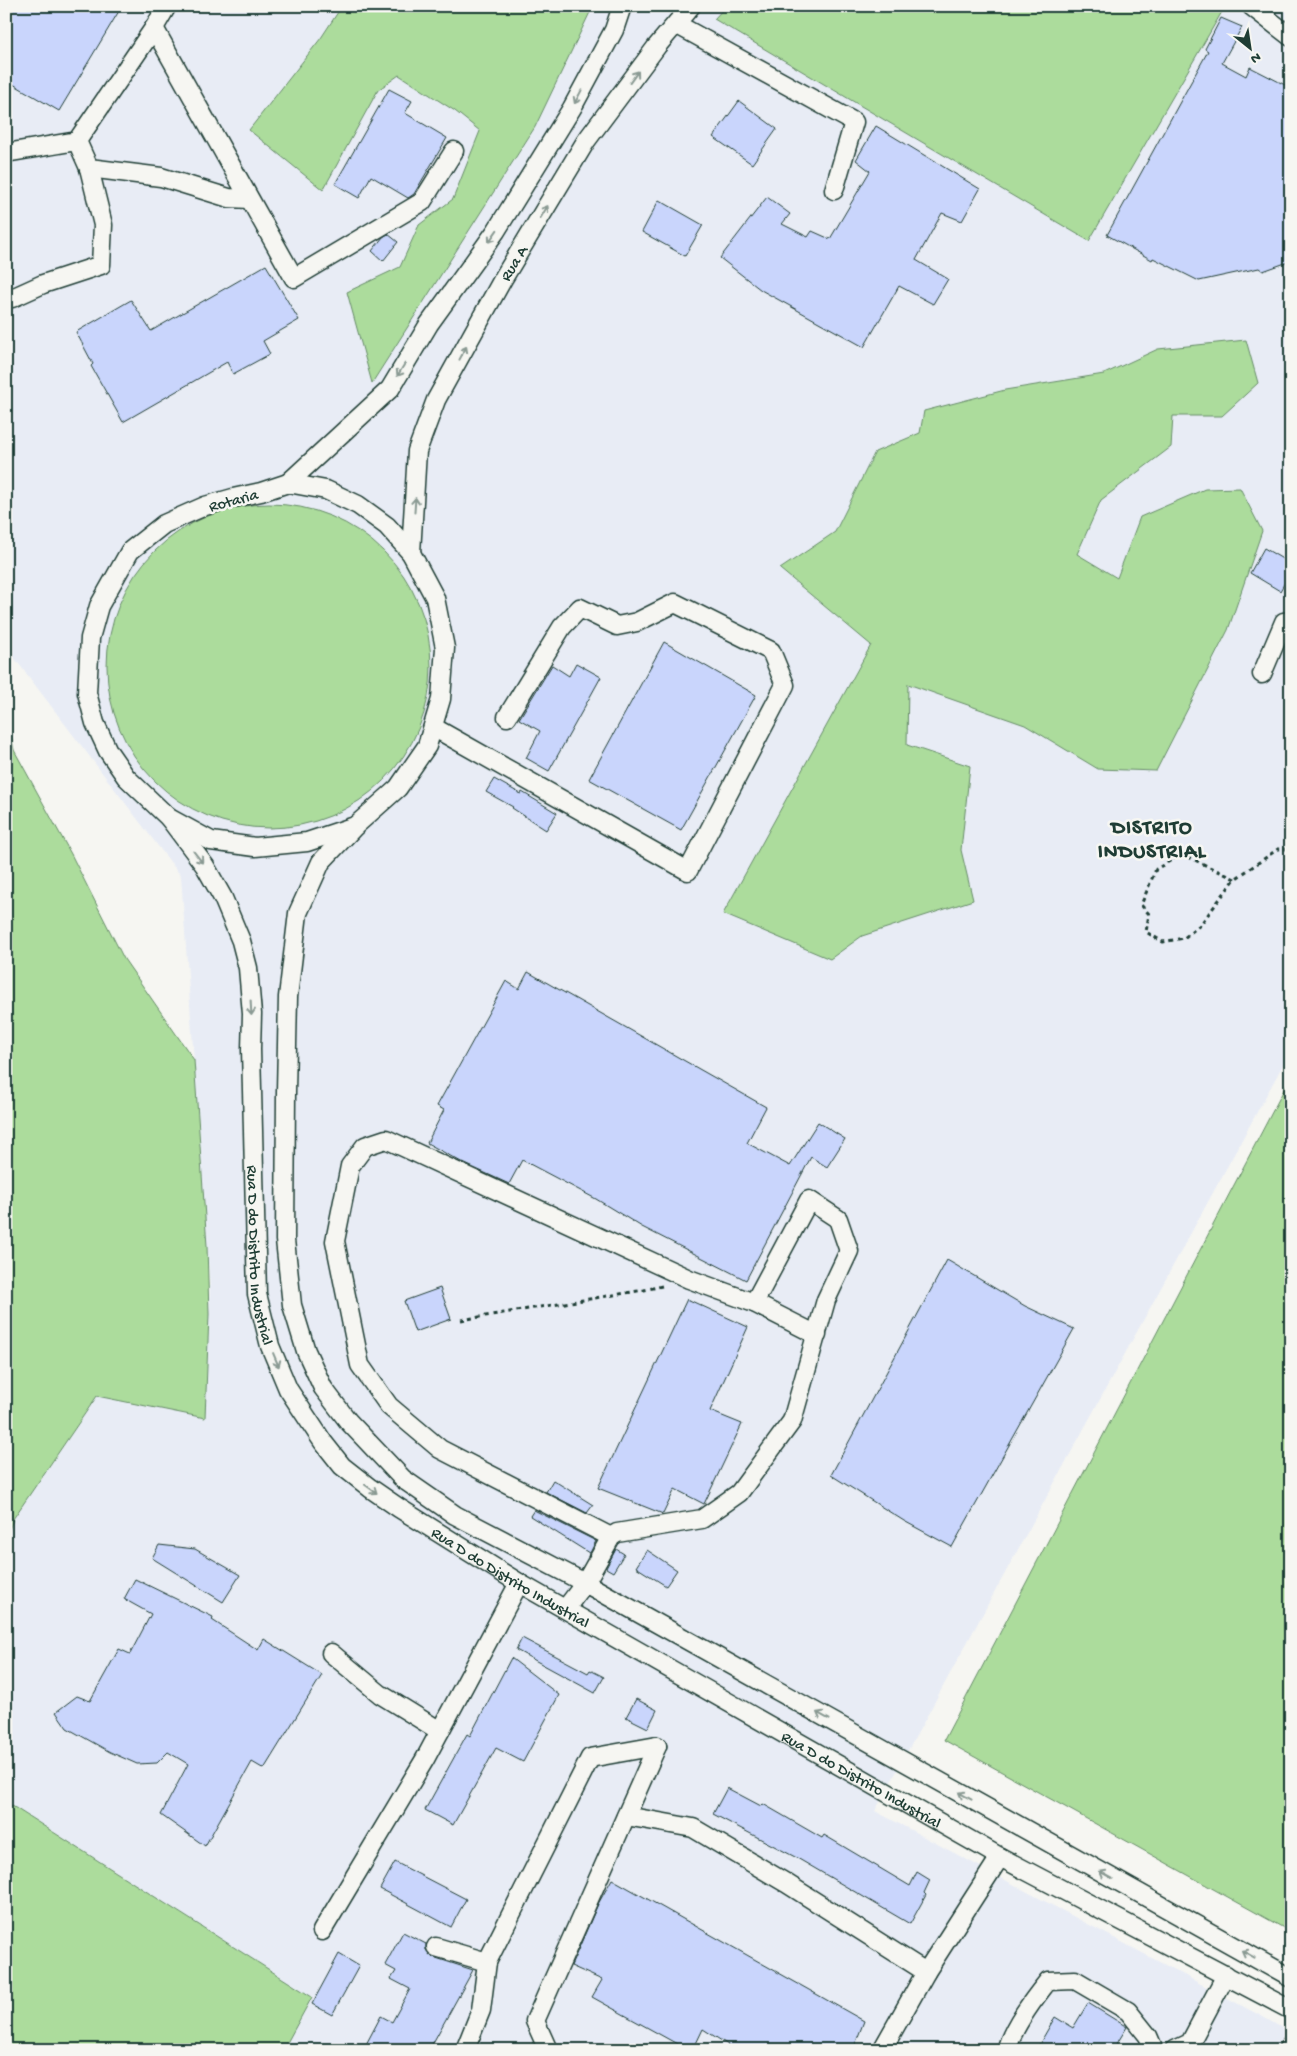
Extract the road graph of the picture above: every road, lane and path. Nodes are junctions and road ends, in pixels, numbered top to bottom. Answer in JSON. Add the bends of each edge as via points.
{"nodes":[{"id":1,"x":167,"y":6,"type":"edge"},
{"id":2,"x":622,"y":6,"type":"edge"},
{"id":3,"x":691,"y":6,"type":"edge"},
{"id":4,"x":1251,"y":6,"type":"edge"},
{"id":5,"x":676,"y":24,"type":"junction"},
{"id":6,"x":154,"y":28,"type":"junction"},
{"id":7,"x":1291,"y":37,"type":"edge"},
{"id":8,"x":77,"y":141,"type":"junction"},
{"id":9,"x":454,"y":151,"type":"dead end"},
{"id":10,"x":6,"y":153,"type":"edge"},
{"id":11,"x":89,"y":168,"type":"junction"},
{"id":12,"x":834,"y":190,"type":"dead end"},
{"id":13,"x":249,"y":199,"type":"junction"},
{"id":14,"x":6,"y":298,"type":"edge"},
{"id":15,"x":288,"y":483,"type":"junction"},
{"id":16,"x":411,"y":553,"type":"junction"},
{"id":17,"x":1291,"y":621,"type":"edge"},
{"id":18,"x":1262,"y":674,"type":"dead end"},
{"id":19,"x":506,"y":717,"type":"dead end"},
{"id":20,"x":433,"y":727,"type":"junction"},
{"id":21,"x":169,"y":818,"type":"junction"},
{"id":22,"x":355,"y":826,"type":"junction"},
{"id":23,"x":1291,"y":849,"type":"edge"},
{"id":24,"x":1235,"y":878,"type":"junction"},
{"id":25,"x":689,"y":1279,"type":"junction"},
{"id":26,"x":754,"y":1303,"type":"junction"},
{"id":27,"x":461,"y":1320,"type":"dead end"},
{"id":28,"x":817,"y":1335,"type":"junction"},
{"id":29,"x":611,"y":1536,"type":"junction"},
{"id":30,"x":519,"y":1583,"type":"junction"},
{"id":31,"x":585,"y":1583,"type":"junction"},
{"id":32,"x":566,"y":1608,"type":"junction"},
{"id":33,"x":331,"y":1653,"type":"dead end"},
{"id":34,"x":440,"y":1731,"type":"junction"},
{"id":35,"x":626,"y":1816,"type":"junction"},
{"id":36,"x":1000,"y":1858,"type":"junction"},
{"id":37,"x":322,"y":1931,"type":"dead end"},
{"id":38,"x":436,"y":1947,"type":"dead end"},
{"id":39,"x":487,"y":1962,"type":"junction"},
{"id":40,"x":926,"y":1972,"type":"junction"},
{"id":41,"x":1226,"y":1975,"type":"junction"},
{"id":42,"x":1291,"y":1978,"type":"edge"},
{"id":43,"x":1291,"y":2010,"type":"edge"},
{"id":44,"x":1291,"y":2044,"type":"edge"},
{"id":45,"x":465,"y":2050,"type":"edge"},
{"id":46,"x":548,"y":2050,"type":"edge"},
{"id":47,"x":882,"y":2050,"type":"edge"},
{"id":48,"x":1006,"y":2050,"type":"edge"},
{"id":49,"x":1154,"y":2050,"type":"edge"},
{"id":50,"x":1175,"y":2050,"type":"edge"},
{"id":51,"x":1287,"y":2050,"type":"edge"}],
"edges":[{"from":1,"to":6,"type":"street"},
{"from":2,"to":15,"type":"street","name":"Rua A","one_way":true,"via":[[614,30],[572,108],[496,231],[429,324],[390,389]]},
{"from":3,"to":5,"type":"street","name":"Rua A"},
{"from":4,"to":7,"type":"street"},
{"from":5,"to":12,"type":"street","via":[[854,122]]},
{"from":16,"to":5,"type":"street","name":"Rua A","one_way":true,"via":[[417,451],[436,400],[504,277],[586,141]]},
{"from":6,"to":8,"type":"street"},
{"from":6,"to":13,"type":"street"},
{"from":8,"to":10,"type":"street"},
{"from":8,"to":11,"type":"street"},
{"from":9,"to":13,"type":"street","via":[[422,202],[294,278]]},
{"from":11,"to":13,"type":"street","via":[[161,177],[229,198]]},
{"from":11,"to":14,"type":"street","via":[[103,225],[101,265]]},
{"from":15,"to":16,"type":"street","name":"Rotaria","via":[[326,490],[358,505],[387,526]]},
{"from":15,"to":21,"type":"street","name":"Rotaria","via":[[205,506],[164,524],[130,551],[99,606],[90,638],[87,693],[95,723],[108,751],[126,776]]},
{"from":16,"to":20,"type":"street","name":"Rotaria","via":[[435,598],[445,648],[441,699]]},
{"from":17,"to":18,"type":"street","via":[[1284,622]]},
{"from":19,"to":20,"type":"street","via":[[562,627],[580,608],[617,626],[637,622],[675,603],[771,651],[785,685],[688,871]]},
{"from":20,"to":22,"type":"street","name":"Rotaria","via":[[427,746],[398,788]]},
{"from":21,"to":22,"type":"street","name":"Rotaria","via":[[212,841],[255,847],[306,842]]},
{"from":21,"to":30,"type":"street","name":"Rua D do Distrito Industrial","one_way":true,"via":[[205,866],[222,898],[248,968],[252,1014],[250,1049],[257,1294],[270,1346],[288,1388],[342,1466],[391,1503]]},
{"from":22,"to":31,"type":"street","name":"Rua D do Distrito Industrial","via":[[321,862],[298,913],[289,987],[285,1240],[294,1314],[322,1388],[348,1422],[402,1479],[455,1515]]},
{"from":23,"to":24,"type":"path","via":[[1278,849]]},
{"from":24,"to":24,"type":"path","via":[[1182,854],[1156,868],[1141,905],[1149,914],[1146,932],[1163,942],[1184,938],[1200,925]]},
{"from":25,"to":26,"type":"street"},
{"from":25,"to":27,"type":"path","via":[[644,1290]]},
{"from":25,"to":29,"type":"street","via":[[386,1139],[365,1146],[350,1166],[335,1241],[360,1365],[389,1406],[440,1449]]},
{"from":26,"to":28,"type":"street"},
{"from":26,"to":28,"type":"street","via":[[809,1200],[838,1219],[849,1251],[826,1300]]},
{"from":28,"to":29,"type":"street","via":[[792,1421],[739,1493],[702,1519]]},
{"from":29,"to":31,"type":"street"},
{"from":30,"to":32,"type":"street","name":"Rua D do Distrito Industrial"},
{"from":30,"to":34,"type":"street"},
{"from":31,"to":32,"type":"street"},
{"from":42,"to":31,"type":"street","name":"Rua D do Distrito Industrial","one_way":true},
{"from":32,"to":36,"type":"street","name":"Rua D do Distrito Industrial"},
{"from":33,"to":34,"type":"street","via":[[380,1694]]},
{"from":34,"to":37,"type":"street"},
{"from":35,"to":39,"type":"street","via":[[657,1746],[590,1758]]},
{"from":35,"to":40,"type":"street","via":[[693,1828]]},
{"from":35,"to":46,"type":"street","via":[[536,2021]]},
{"from":36,"to":40,"type":"street"},
{"from":36,"to":41,"type":"street","name":"Rua D do Distrito Industrial"},
{"from":38,"to":39,"type":"street"},
{"from":39,"to":45,"type":"street","via":[[481,2010]]},
{"from":40,"to":47,"type":"street"},
{"from":41,"to":43,"type":"street","name":"Rua D do Distrito Industrial"},
{"from":41,"to":50,"type":"street","via":[[1190,2043]]},
{"from":44,"to":51,"type":"street"},
{"from":48,"to":49,"type":"street","via":[[1029,2006],[1048,1981],[1075,1980],[1128,2011],[1148,2036]]}]}
